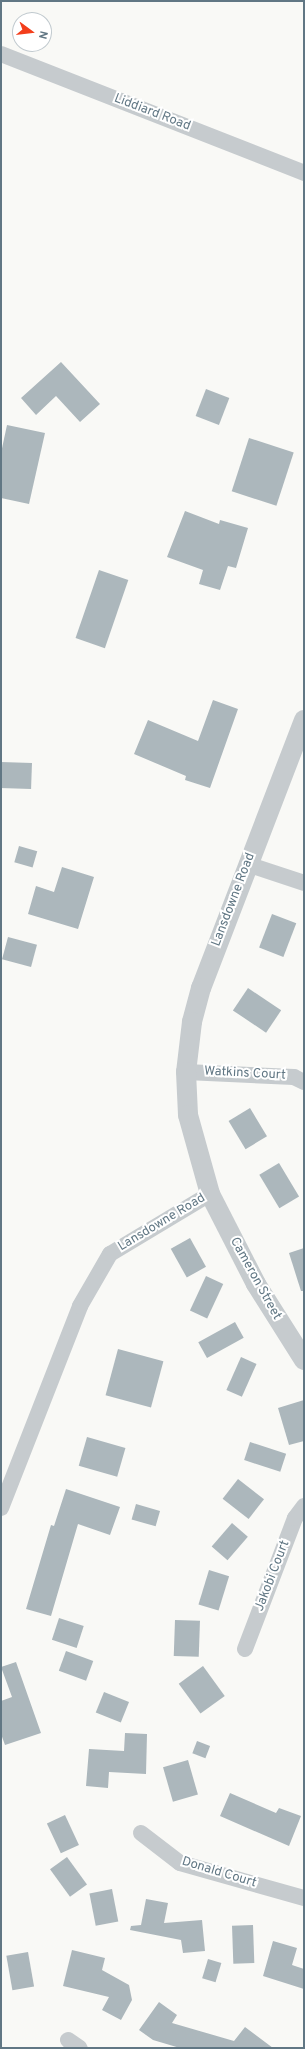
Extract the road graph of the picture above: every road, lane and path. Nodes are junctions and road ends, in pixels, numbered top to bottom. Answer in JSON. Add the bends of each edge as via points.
{"nodes":[{"id":1,"x":1,"y":54,"type":"edge"},
{"id":2,"x":304,"y":173,"type":"edge"},
{"id":3,"x":304,"y":720,"type":"edge"},
{"id":4,"x":247,"y":864,"type":"junction"},
{"id":5,"x":304,"y":882,"type":"edge"},
{"id":6,"x":186,"y":1072,"type":"junction"},
{"id":7,"x":304,"y":1082,"type":"edge"},
{"id":8,"x":210,"y":1194,"type":"junction"},
{"id":9,"x":298,"y":1340,"type":"edge"},
{"id":10,"x":304,"y":1360,"type":"edge"},
{"id":11,"x":304,"y":1506,"type":"edge"},
{"id":12,"x":1,"y":1508,"type":"edge"},
{"id":13,"x":245,"y":1649,"type":"dead end"},
{"id":14,"x":141,"y":1834,"type":"dead end"},
{"id":15,"x":304,"y":1898,"type":"edge"}],
"edges":[{"from":1,"to":2,"type":"street","name":"Liddiard Road"},
{"from":3,"to":4,"type":"street","name":"Lansdowne Road"},
{"from":4,"to":5,"type":"street"},
{"from":4,"to":6,"type":"street","name":"Lansdowne Road","via":[[201,988],[192,1022]]},
{"from":6,"to":7,"type":"street","name":"Watkins Court","via":[[294,1077]]},
{"from":6,"to":8,"type":"street","name":"Lansdowne Road","via":[[188,1115]]},
{"from":8,"to":9,"type":"street","name":"Cameron Street","via":[[256,1284]]},
{"from":8,"to":12,"type":"street","name":"Lansdowne Road","via":[[110,1254],[80,1306]]},
{"from":9,"to":10,"type":"street","name":"Cameron Street"},
{"from":11,"to":13,"type":"street","name":"Jakobi Court","via":[[295,1518]]},
{"from":14,"to":15,"type":"street","name":"Donald Court","via":[[180,1863]]}]}
